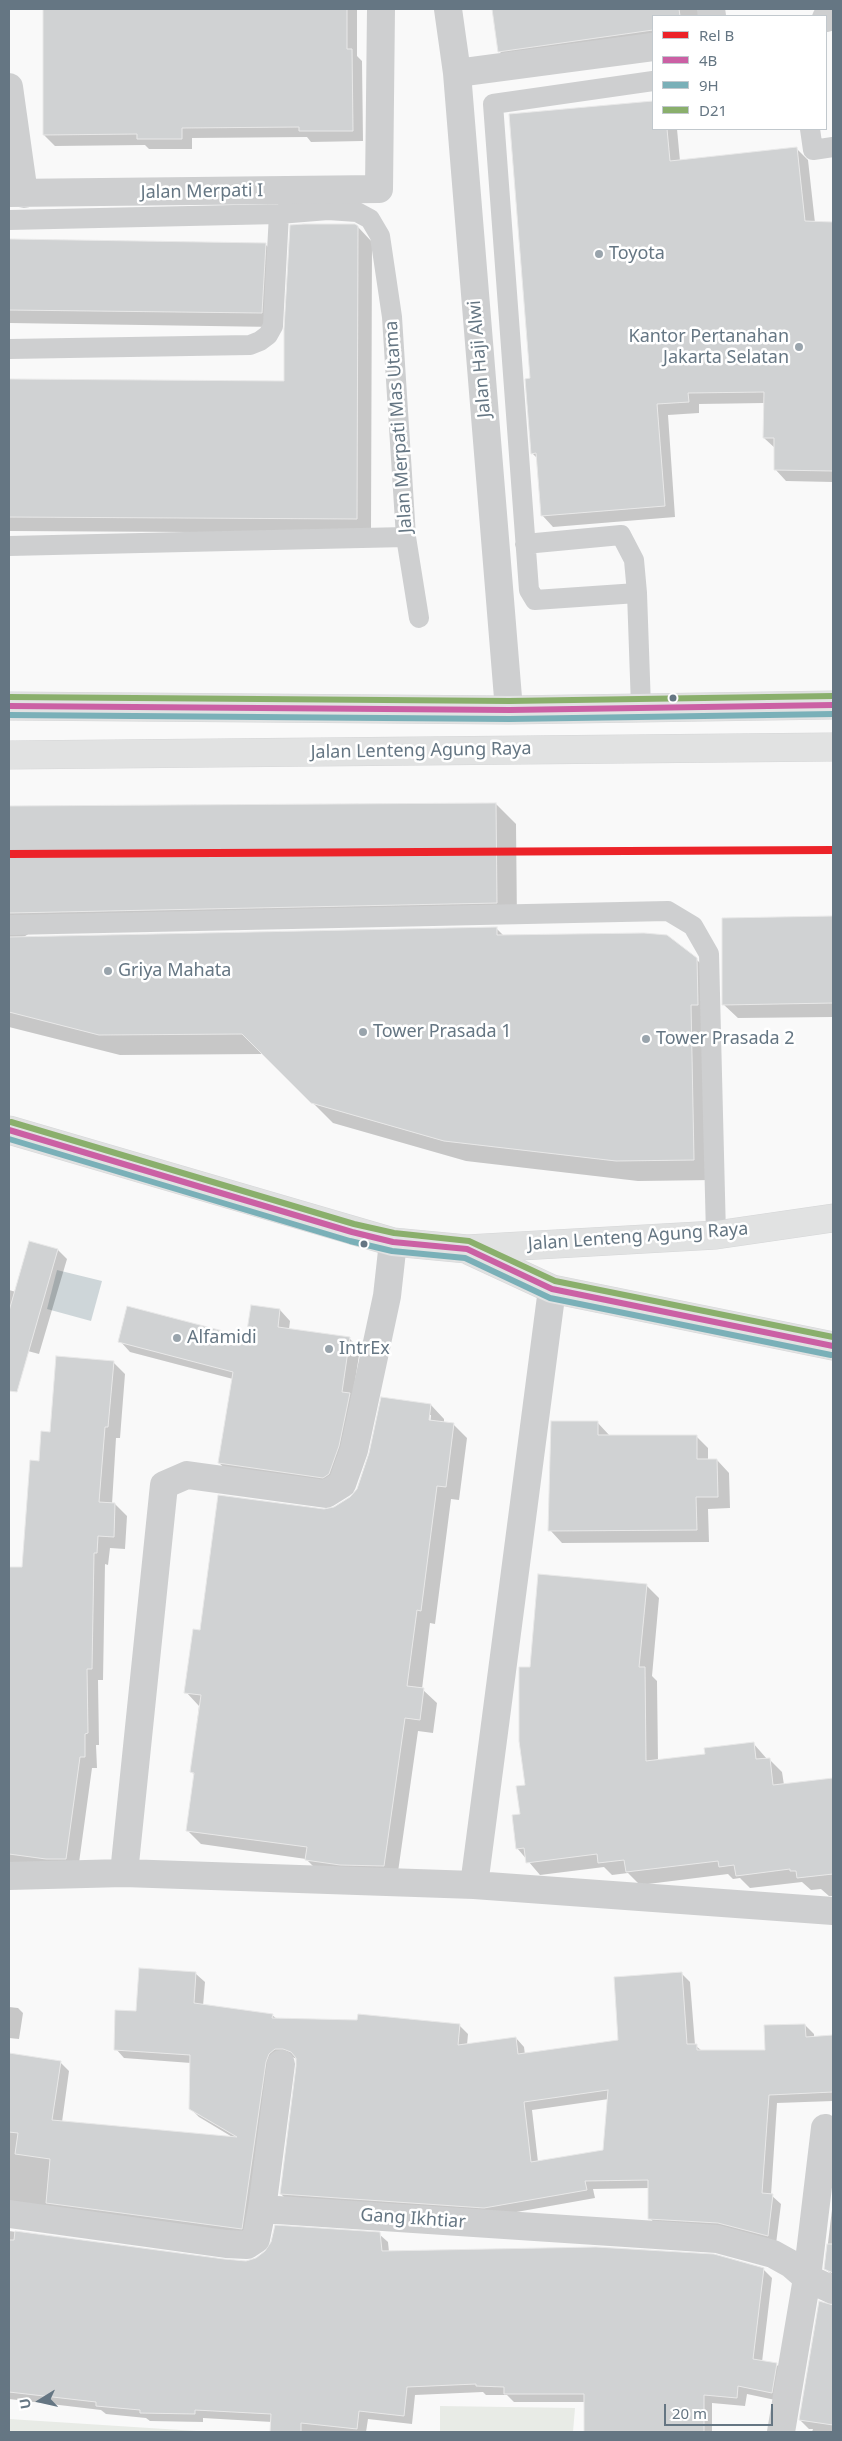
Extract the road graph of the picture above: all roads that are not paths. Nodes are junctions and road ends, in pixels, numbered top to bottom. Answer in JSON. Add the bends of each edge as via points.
{"nodes":[{"id":1,"x":381,"y":9,"type":"edge"},
{"id":2,"x":448,"y":9,"type":"edge"},
{"id":3,"x":652,"y":47,"type":"edge"},
{"id":4,"x":457,"y":73,"type":"junction"},
{"id":5,"x":652,"y":81,"type":"edge"},
{"id":6,"x":9,"y":87,"type":"edge"},
{"id":7,"x":810,"y":130,"type":"edge"},
{"id":8,"x":833,"y":147,"type":"edge"},
{"id":9,"x":16,"y":194,"type":"edge"},
{"id":10,"x":279,"y":214,"type":"junction"},
{"id":11,"x":9,"y":220,"type":"edge"},
{"id":12,"x":9,"y":349,"type":"edge"},
{"id":13,"x":406,"y":537,"type":"junction"},
{"id":14,"x":525,"y":544,"type":"junction"},
{"id":15,"x":9,"y":546,"type":"edge"},
{"id":16,"x":637,"y":594,"type":"junction"},
{"id":17,"x":419,"y":618,"type":"dead end"},
{"id":18,"x":9,"y":706,"type":"edge"},
{"id":19,"x":833,"y":706,"type":"edge"},
{"id":20,"x":641,"y":707,"type":"junction"},
{"id":21,"x":509,"y":710,"type":"junction"},
{"id":22,"x":833,"y":747,"type":"edge"},
{"id":23,"x":9,"y":755,"type":"edge"},
{"id":24,"x":9,"y":924,"type":"edge"},
{"id":25,"x":9,"y":1130,"type":"edge"},
{"id":26,"x":833,"y":1218,"type":"edge"},
{"id":27,"x":716,"y":1234,"type":"junction"},
{"id":28,"x":393,"y":1242,"type":"junction"},
{"id":29,"x":467,"y":1249,"type":"junction"},
{"id":30,"x":552,"y":1289,"type":"junction"},
{"id":31,"x":833,"y":1346,"type":"edge"},
{"id":32,"x":124,"y":1874,"type":"junction"},
{"id":33,"x":9,"y":1876,"type":"edge"},
{"id":34,"x":474,"y":1886,"type":"junction"},
{"id":35,"x":833,"y":1911,"type":"edge"},
{"id":36,"x":281,"y":2064,"type":"dead end"},
{"id":37,"x":825,"y":2128,"type":"dead end"},
{"id":38,"x":262,"y":2209,"type":"junction"},
{"id":39,"x":9,"y":2214,"type":"edge"},
{"id":40,"x":806,"y":2278,"type":"junction"},
{"id":41,"x":833,"y":2290,"type":"edge"},
{"id":42,"x":781,"y":2432,"type":"edge"}],
"edges":[{"from":1,"to":9,"type":"street","name":"Jalan Merpati I","via":[[379,189]]},
{"from":2,"to":4,"type":"street","name":"Jalan Haji Alwi"},
{"from":3,"to":4,"type":"street"},
{"from":4,"to":21,"type":"street","name":"Jalan Haji Alwi"},
{"from":5,"to":14,"type":"lane","via":[[492,104]]},
{"from":6,"to":9,"type":"street","name":"Jalan Merpati I"},
{"from":7,"to":8,"type":"lane","via":[[813,150]]},
{"from":10,"to":11,"type":"lane"},
{"from":10,"to":12,"type":"lane","via":[[273,326],[260,341],[250,345]]},
{"from":10,"to":13,"type":"lane","name":"Jalan Merpati Mas Utama","via":[[328,210],[357,212],[370,218],[380,236],[392,317]]},
{"from":13,"to":15,"type":"lane"},
{"from":13,"to":17,"type":"lane","name":"Jalan Merpati Mas Utama"},
{"from":14,"to":16,"type":"lane","via":[[621,535],[634,560]]},
{"from":14,"to":16,"type":"lane","via":[[529,590],[535,600]]},
{"from":16,"to":20,"type":"lane"},
{"from":18,"to":21,"type":"main road"},
{"from":19,"to":20,"type":"main road"},
{"from":20,"to":21,"type":"main road"},
{"from":22,"to":23,"type":"main road","name":"Jalan Lenteng Agung Raya"},
{"from":24,"to":27,"type":"lane","via":[[668,911],[693,926],[709,954]]},
{"from":25,"to":28,"type":"main road","name":"Jalan Lenteng Agung Raya"},
{"from":26,"to":27,"type":"main road","name":"Jalan Lenteng Agung Raya"},
{"from":27,"to":29,"type":"main road","name":"Jalan Lenteng Agung Raya"},
{"from":28,"to":29,"type":"main road","name":"Jalan Lenteng Agung Raya"},
{"from":28,"to":32,"type":"street","via":[[386,1296],[356,1440],[342,1484],[326,1494],[187,1475],[164,1485]]},
{"from":29,"to":30,"type":"main road"},
{"from":30,"to":31,"type":"main road"},
{"from":30,"to":34,"type":"street"},
{"from":32,"to":33,"type":"street"},
{"from":32,"to":34,"type":"street"},
{"from":34,"to":35,"type":"street"},
{"from":36,"to":38,"type":"street"},
{"from":37,"to":40,"type":"street"},
{"from":38,"to":39,"type":"street","via":[[256,2239],[248,2245]]},
{"from":38,"to":40,"type":"street","name":"Gang Ikhtiar","via":[[718,2239],[773,2254]]},
{"from":40,"to":41,"type":"street","name":"Gang Ikhtiar"},
{"from":40,"to":42,"type":"street"}]}
